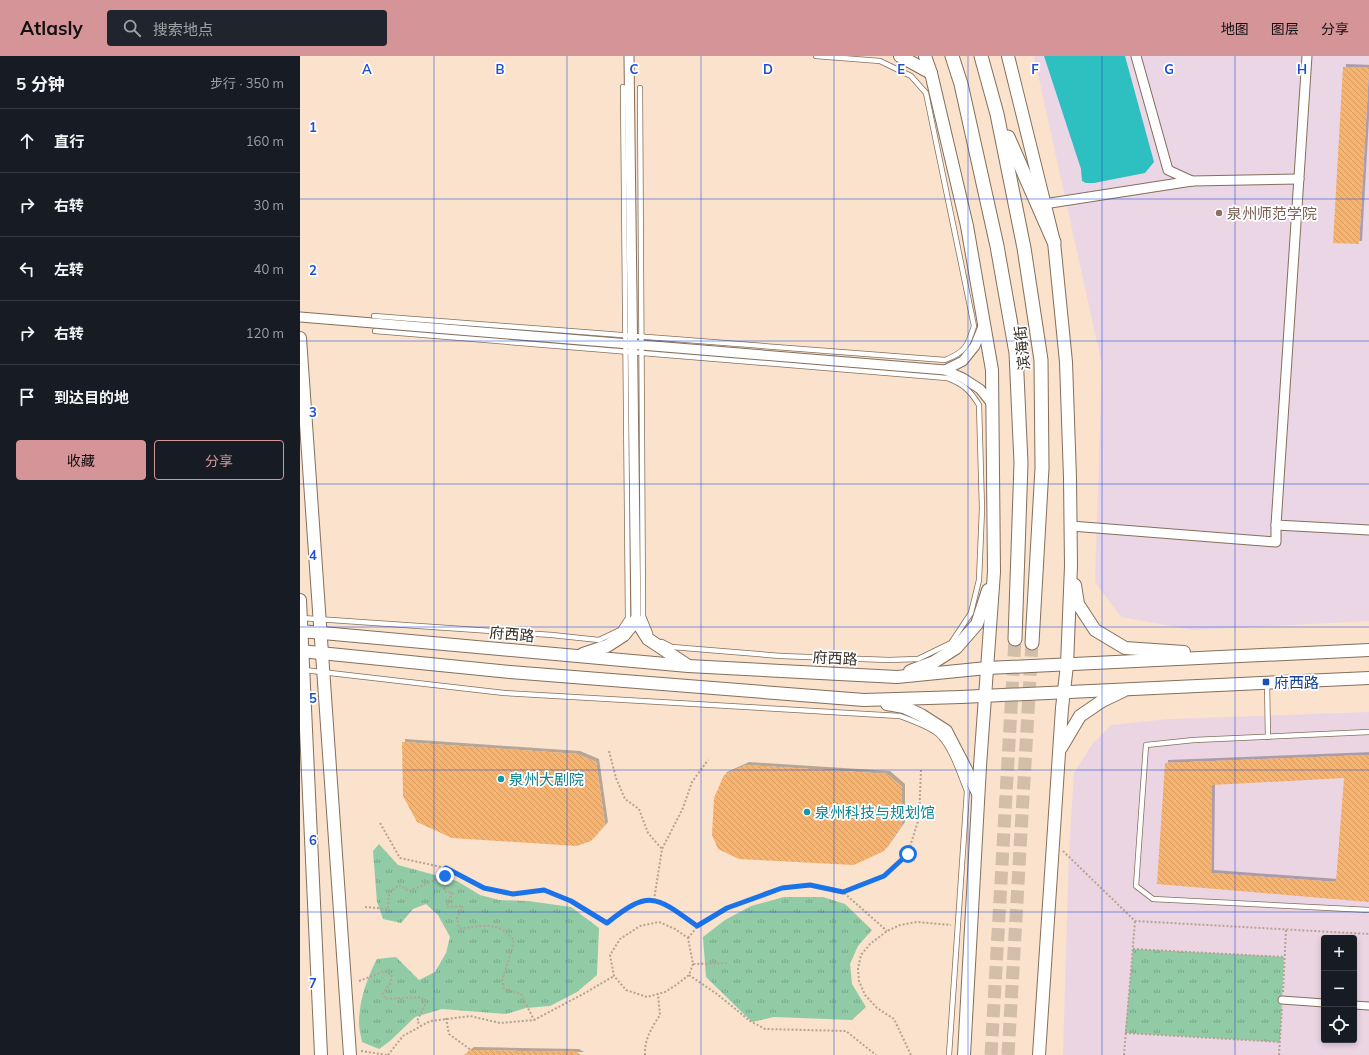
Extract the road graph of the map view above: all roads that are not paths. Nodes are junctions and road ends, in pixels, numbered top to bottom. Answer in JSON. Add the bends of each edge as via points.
{"nodes":[{"id":1,"x":629,"y":56,"type":"edge"},
{"id":2,"x":816,"y":56,"type":"edge"},
{"id":3,"x":900,"y":56,"type":"edge"},
{"id":4,"x":925,"y":56,"type":"edge"},
{"id":5,"x":952,"y":56,"type":"edge"},
{"id":6,"x":981,"y":56,"type":"edge"},
{"id":7,"x":1008,"y":56,"type":"edge"},
{"id":8,"x":1136,"y":56,"type":"edge"},
{"id":9,"x":1307,"y":56,"type":"edge"},
{"id":10,"x":931,"y":73,"type":"junction"},
{"id":11,"x":624,"y":87,"type":"dead end"},
{"id":12,"x":640,"y":88,"type":"dead end"},
{"id":13,"x":997,"y":114,"type":"junction"},
{"id":14,"x":1299,"y":179,"type":"junction"},
{"id":15,"x":1192,"y":181,"type":"junction"},
{"id":16,"x":1044,"y":204,"type":"junction"},
{"id":17,"x":1054,"y":242,"type":"junction"},
{"id":18,"x":374,"y":316,"type":"dead end"},
{"id":19,"x":300,"y":317,"type":"edge"},
{"id":20,"x":984,"y":324,"type":"junction"},
{"id":21,"x":375,"y":331,"type":"dead end"},
{"id":22,"x":300,"y":338,"type":"edge"},
{"id":23,"x":633,"y":344,"type":"junction"},
{"id":24,"x":945,"y":370,"type":"junction"},
{"id":25,"x":992,"y":404,"type":"junction"},
{"id":26,"x":1276,"y":525,"type":"junction"},
{"id":27,"x":1070,"y":526,"type":"junction"},
{"id":28,"x":1369,"y":530,"type":"edge"},
{"id":29,"x":1071,"y":566,"type":"junction"},
{"id":30,"x":994,"y":572,"type":"junction"},
{"id":31,"x":300,"y":600,"type":"edge"},
{"id":32,"x":301,"y":618,"type":"edge"},
{"id":33,"x":320,"y":620,"type":"junction"},
{"id":34,"x":636,"y":620,"type":"junction"},
{"id":35,"x":301,"y":631,"type":"edge"},
{"id":36,"x":321,"y":632,"type":"junction"},
{"id":37,"x":1015,"y":639,"type":"tunnel mouth"},
{"id":38,"x":1032,"y":643,"type":"tunnel mouth"},
{"id":39,"x":1369,"y":650,"type":"edge"},
{"id":40,"x":301,"y":651,"type":"edge"},
{"id":41,"x":321,"y":652,"type":"junction"},
{"id":42,"x":578,"y":656,"type":"junction"},
{"id":43,"x":1241,"y":656,"type":"junction"},
{"id":44,"x":1067,"y":665,"type":"junction"},
{"id":45,"x":688,"y":666,"type":"junction"},
{"id":46,"x":987,"y":668,"type":"junction"},
{"id":47,"x":301,"y":670,"type":"edge"},
{"id":48,"x":323,"y":672,"type":"junction"},
{"id":49,"x":897,"y":677,"type":"junction"},
{"id":50,"x":1369,"y":678,"type":"edge"},
{"id":51,"x":1266,"y":682,"type":"junction"},
{"id":52,"x":1129,"y":689,"type":"junction"},
{"id":53,"x":1064,"y":692,"type":"junction"},
{"id":54,"x":985,"y":696,"type":"junction"},
{"id":55,"x":864,"y":700,"type":"junction"},
{"id":56,"x":1369,"y":732,"type":"edge"},
{"id":57,"x":1268,"y":737,"type":"junction"},
{"id":58,"x":1060,"y":751,"type":"junction"},
{"id":59,"x":978,"y":794,"type":"junction"},
{"id":60,"x":1369,"y":910,"type":"edge"},
{"id":61,"x":1282,"y":1000,"type":"dead end"},
{"id":62,"x":1321,"y":1003,"type":"edge"},
{"id":63,"x":1357,"y":1005,"type":"edge"},
{"id":64,"x":1369,"y":1006,"type":"edge"},
{"id":65,"x":350,"y":1052,"type":"edge"},
{"id":66,"x":321,"y":1055,"type":"edge"},
{"id":67,"x":949,"y":1055,"type":"edge"},
{"id":68,"x":964,"y":1055,"type":"edge"},
{"id":69,"x":1039,"y":1055,"type":"edge"}],
"edges":[{"from":1,"to":23,"type":"street"},
{"from":2,"to":23,"type":"lane","via":[[880,61],[911,76],[926,93],[974,326],[969,342],[958,355],[945,360]]},
{"from":3,"to":10,"type":"street"},
{"from":4,"to":10,"type":"street"},
{"from":5,"to":37,"type":"main road","name":"滨海街","via":[[961,84],[997,246],[1016,353],[1021,463]]},
{"from":6,"to":13,"type":"main road","name":"滨海街"},
{"from":7,"to":16,"type":"street"},
{"from":8,"to":15,"type":"street","via":[[1168,170]]},
{"from":9,"to":14,"type":"street"},
{"from":10,"to":20,"type":"street","via":[[967,226]]},
{"from":11,"to":23,"type":"lane"},
{"from":12,"to":23,"type":"lane"},
{"from":13,"to":17,"type":"main road"},
{"from":13,"to":38,"type":"main road","name":"滨海街","via":[[1024,248],[1040,360],[1042,468]]},
{"from":14,"to":15,"type":"street"},
{"from":14,"to":26,"type":"street"},
{"from":15,"to":16,"type":"street"},
{"from":16,"to":17,"type":"street"},
{"from":17,"to":27,"type":"street","via":[[1066,362]]},
{"from":18,"to":23,"type":"lane"},
{"from":19,"to":23,"type":"street"},
{"from":20,"to":24,"type":"street","via":[[975,346],[963,360]]},
{"from":20,"to":25,"type":"street","via":[[992,370]]},
{"from":21,"to":23,"type":"lane"},
{"from":22,"to":33,"type":"street"},
{"from":23,"to":23,"type":"lane","via":[[947,378],[961,383],[973,394],[979,405],[982,509],[980,580],[971,613],[951,643],[918,659],[889,660],[781,656],[672,647],[652,636],[643,616]]},
{"from":23,"to":24,"type":"street"},
{"from":23,"to":33,"type":"lane","via":[[628,618],[620,630],[599,640]]},
{"from":23,"to":34,"type":"street"},
{"from":24,"to":25,"type":"street","via":[[980,389]]},
{"from":25,"to":30,"type":"street"},
{"from":26,"to":27,"type":"street","via":[[1276,542]]},
{"from":26,"to":28,"type":"street"},
{"from":27,"to":29,"type":"street"},
{"from":29,"to":43,"type":"street","via":[[1078,604],[1095,630],[1126,648]]},
{"from":29,"to":44,"type":"street"},
{"from":30,"to":46,"type":"street"},
{"from":30,"to":49,"type":"street","via":[[977,624],[956,648],[934,662]]},
{"from":31,"to":32,"type":"street"},
{"from":32,"to":33,"type":"lane"},
{"from":32,"to":35,"type":"street"},
{"from":33,"to":36,"type":"street"},
{"from":34,"to":42,"type":"street","via":[[624,635],[607,646]]},
{"from":34,"to":45,"type":"street","via":[[648,639]]},
{"from":35,"to":36,"type":"street","name":"府西路"},
{"from":35,"to":40,"type":"street"},
{"from":36,"to":41,"type":"street"},
{"from":36,"to":42,"type":"street","name":"府西路"},
{"from":39,"to":43,"type":"street","name":"府西路"},
{"from":40,"to":41,"type":"street"},
{"from":40,"to":47,"type":"street"},
{"from":41,"to":48,"type":"street"},
{"from":41,"to":55,"type":"street","via":[[510,672]]},
{"from":42,"to":45,"type":"street","name":"府西路"},
{"from":43,"to":44,"type":"street","name":"府西路"},
{"from":44,"to":46,"type":"street","name":"府西路"},
{"from":44,"to":53,"type":"street"},
{"from":45,"to":49,"type":"street","name":"府西路"},
{"from":46,"to":49,"type":"street","name":"府西路"},
{"from":46,"to":54,"type":"street"},
{"from":47,"to":48,"type":"lane"},
{"from":47,"to":66,"type":"street"},
{"from":48,"to":65,"type":"street"},
{"from":48,"to":67,"type":"lane","via":[[504,694],[900,716],[919,723],[941,736],[967,791]]},
{"from":50,"to":51,"type":"street"},
{"from":51,"to":52,"type":"street"},
{"from":51,"to":57,"type":"lane"},
{"from":52,"to":53,"type":"street"},
{"from":52,"to":58,"type":"street","via":[[1102,701],[1080,716]]},
{"from":53,"to":54,"type":"street"},
{"from":53,"to":58,"type":"street"},
{"from":54,"to":55,"type":"street"},
{"from":54,"to":59,"type":"street"},
{"from":55,"to":59,"type":"street","via":[[904,708],[921,715],[946,731]]},
{"from":56,"to":57,"type":"lane"},
{"from":57,"to":60,"type":"lane","via":[[1146,745],[1136,886],[1153,899]]},
{"from":58,"to":69,"type":"street"},
{"from":59,"to":68,"type":"street"},
{"from":61,"to":62,"type":"street"},
{"from":63,"to":64,"type":"street"}]}
